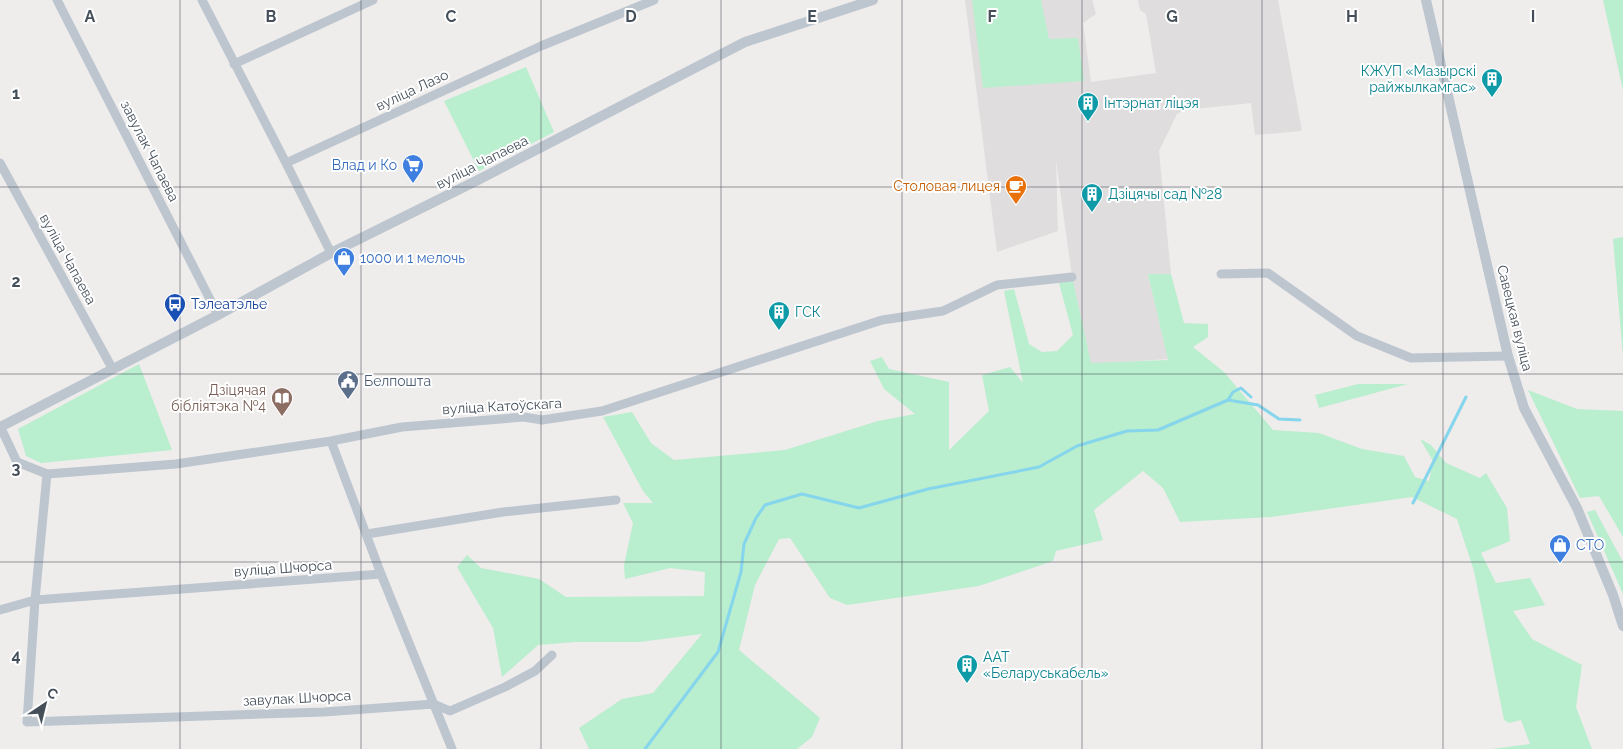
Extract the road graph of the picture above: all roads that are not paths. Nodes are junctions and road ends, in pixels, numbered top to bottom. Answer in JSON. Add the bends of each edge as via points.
{"nodes":[{"id":1,"x":57,"y":0,"type":"edge"},
{"id":2,"x":202,"y":0,"type":"edge"},
{"id":3,"x":373,"y":0,"type":"edge"},
{"id":4,"x":654,"y":0,"type":"edge"},
{"id":5,"x":873,"y":0,"type":"edge"},
{"id":6,"x":1426,"y":0,"type":"edge"},
{"id":7,"x":234,"y":64,"type":"junction"},
{"id":8,"x":0,"y":164,"type":"edge"},
{"id":9,"x":286,"y":164,"type":"junction"},
{"id":10,"x":331,"y":253,"type":"junction"},
{"id":11,"x":1222,"y":274,"type":"dead end"},
{"id":12,"x":1072,"y":277,"type":"dead end"},
{"id":13,"x":218,"y":315,"type":"junction"},
{"id":14,"x":1508,"y":356,"type":"junction"},
{"id":15,"x":112,"y":368,"type":"junction"},
{"id":16,"x":0,"y":426,"type":"edge"},
{"id":17,"x":332,"y":440,"type":"junction"},
{"id":18,"x":46,"y":474,"type":"junction"},
{"id":19,"x":616,"y":500,"type":"dead end"},
{"id":20,"x":367,"y":534,"type":"junction"},
{"id":21,"x":381,"y":574,"type":"junction"},
{"id":22,"x":35,"y":600,"type":"junction"},
{"id":23,"x":0,"y":610,"type":"edge"},
{"id":24,"x":1623,"y":626,"type":"edge"},
{"id":25,"x":552,"y":655,"type":"dead end"},
{"id":26,"x":434,"y":704,"type":"junction"},
{"id":27,"x":452,"y":749,"type":"edge"}],
"edges":[{"from":1,"to":13,"type":"street","name":"завулак Чапаева"},
{"from":2,"to":7,"type":"street"},
{"from":3,"to":7,"type":"street"},
{"from":4,"to":9,"type":"street","name":"вуліца Лазо","via":[[541,46]]},
{"from":5,"to":10,"type":"street","name":"вуліца Чапаева","via":[[745,42]]},
{"from":6,"to":14,"type":"street","name":"Савецкая вуліца"},
{"from":7,"to":9,"type":"street"},
{"from":8,"to":15,"type":"street","name":"вуліца Чапаева"},
{"from":9,"to":10,"type":"street"},
{"from":10,"to":13,"type":"street","name":"вуліца Чапаева"},
{"from":11,"to":14,"type":"street","via":[[1268,273],[1357,336],[1411,358]]},
{"from":12,"to":17,"type":"street","name":"вуліца Катоўскага","via":[[997,285],[943,311],[882,320],[602,411],[542,420],[524,417],[402,427]]},
{"from":13,"to":15,"type":"street","name":"вуліца Чапаева"},
{"from":14,"to":24,"type":"street","name":"Савецкая вуліца","via":[[1524,408],[1577,508]]},
{"from":15,"to":16,"type":"street","name":"вуліца Чапаева"},
{"from":16,"to":18,"type":"street","name":"вуліца Катоўскага","via":[[17,462]]},
{"from":17,"to":18,"type":"street","name":"вуліца Катоўскага","via":[[176,464]]},
{"from":17,"to":20,"type":"street"},
{"from":18,"to":22,"type":"street"},
{"from":19,"to":20,"type":"street","via":[[503,512]]},
{"from":20,"to":21,"type":"street"},
{"from":21,"to":22,"type":"street","name":"вуліца Шчорса"},
{"from":21,"to":26,"type":"street"},
{"from":22,"to":23,"type":"street","name":"вуліца Шчорса"},
{"from":22,"to":26,"type":"street","name":"завулак Шчорса","via":[[27,722],[324,712]]},
{"from":25,"to":26,"type":"street","name":"завулак Шчорса","via":[[535,671],[450,711]]},
{"from":26,"to":27,"type":"street"}]}
